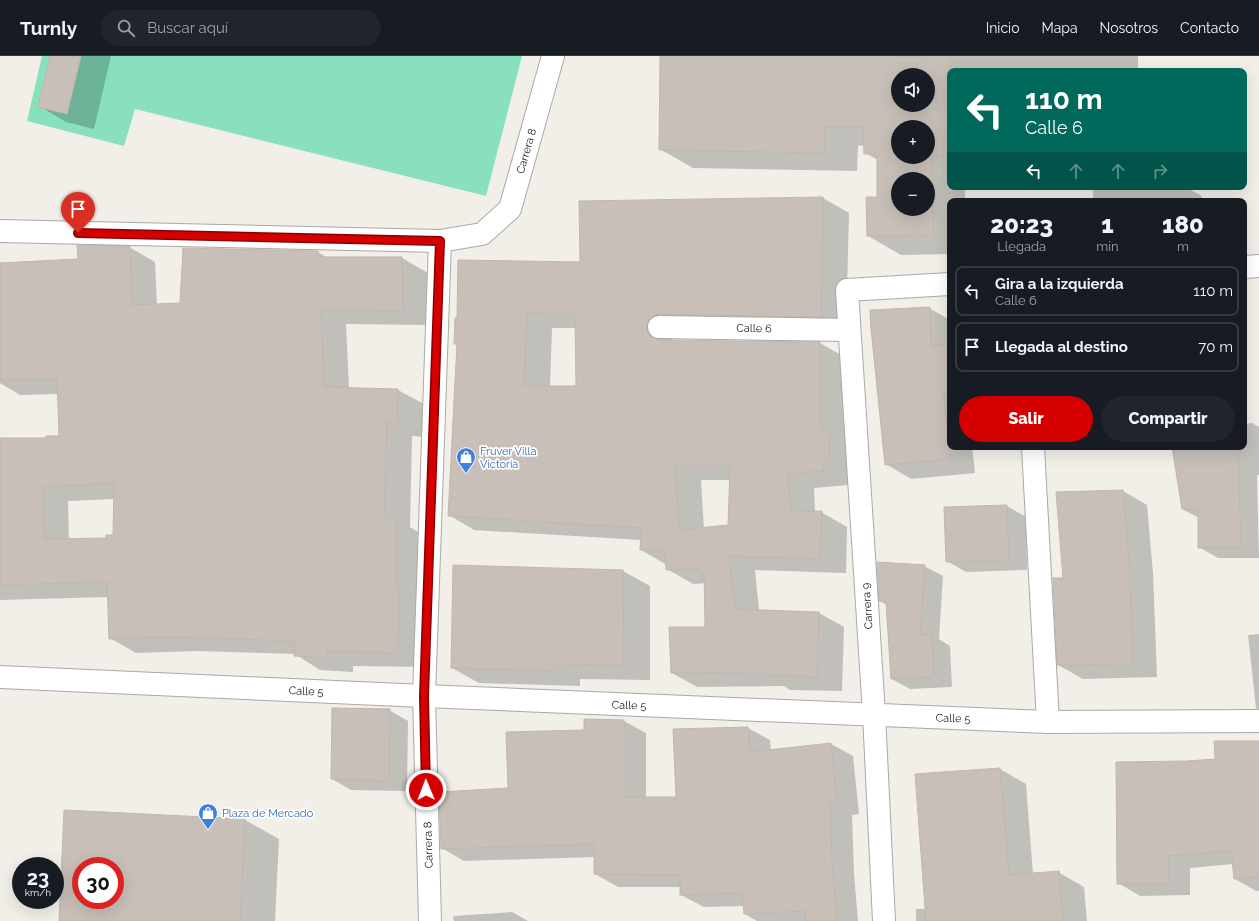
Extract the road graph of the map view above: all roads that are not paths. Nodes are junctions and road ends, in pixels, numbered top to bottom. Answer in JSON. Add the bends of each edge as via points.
{"nodes":[{"id":1,"x":553,"y":56,"type":"edge"},
{"id":2,"x":0,"y":231,"type":"edge"},
{"id":3,"x":440,"y":241,"type":"junction"},
{"id":4,"x":1259,"y":266,"type":"edge"},
{"id":5,"x":1247,"y":267,"type":"edge"},
{"id":6,"x":947,"y":284,"type":"edge"},
{"id":7,"x":659,"y":327,"type":"dead end"},
{"id":8,"x":849,"y":330,"type":"junction"},
{"id":9,"x":1033,"y":450,"type":"edge"},
{"id":10,"x":0,"y":677,"type":"edge"},
{"id":11,"x":424,"y":696,"type":"junction"},
{"id":12,"x":874,"y":714,"type":"junction"},
{"id":13,"x":1259,"y":721,"type":"edge"},
{"id":14,"x":1048,"y":722,"type":"junction"},
{"id":15,"x":430,"y":921,"type":"edge"},
{"id":16,"x":884,"y":921,"type":"edge"}],
"edges":[{"from":1,"to":3,"type":"street","name":"Carrera 8","via":[[510,209],[482,234]]},
{"from":2,"to":3,"type":"street"},
{"from":3,"to":11,"type":"street","name":"Carrera 8"},
{"from":4,"to":5,"type":"street"},
{"from":6,"to":8,"type":"street","name":"Carrera 9","via":[[847,290]]},
{"from":7,"to":8,"type":"street","name":"Calle 6"},
{"from":8,"to":12,"type":"street","name":"Carrera 9"},
{"from":9,"to":14,"type":"street"},
{"from":10,"to":11,"type":"street","name":"Calle 5"},
{"from":11,"to":12,"type":"street","name":"Calle 5"},
{"from":11,"to":15,"type":"street","name":"Carrera 8"},
{"from":12,"to":14,"type":"street","name":"Calle 5"},
{"from":12,"to":16,"type":"street","name":"Carrera 9"},
{"from":13,"to":14,"type":"street","name":"Calle 5"}]}
